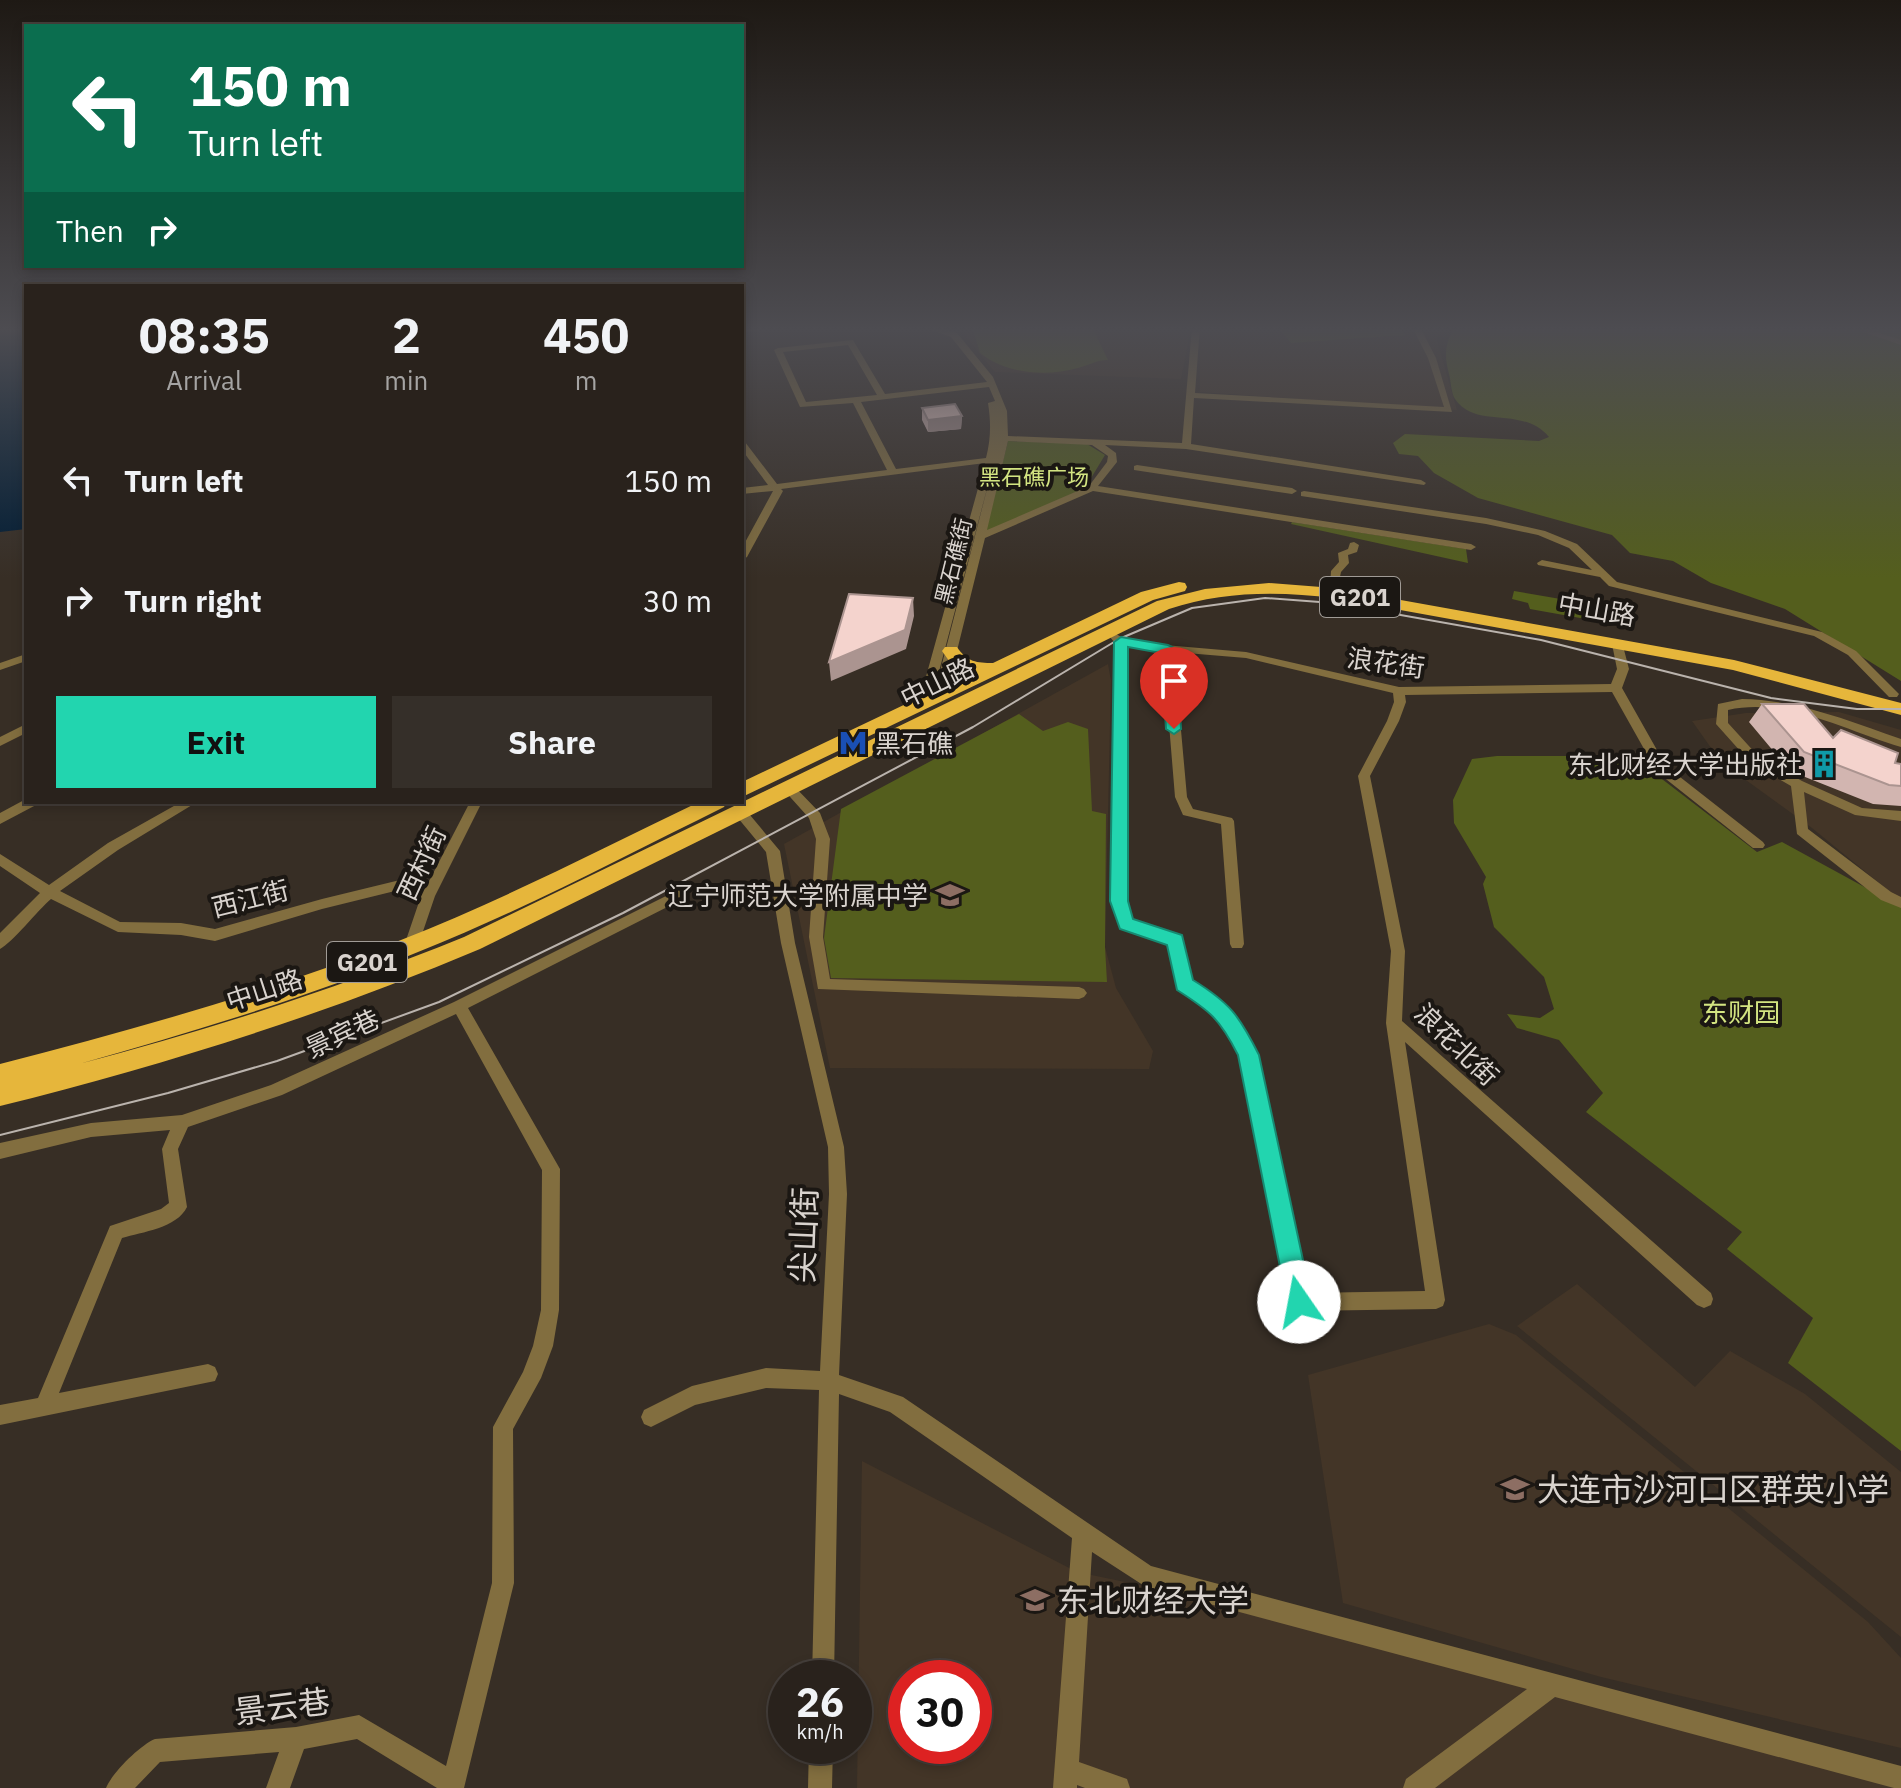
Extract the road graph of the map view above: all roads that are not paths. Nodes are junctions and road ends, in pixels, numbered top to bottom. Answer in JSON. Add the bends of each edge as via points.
{"nodes":[{"id":1,"x":861,"y":410,"type":"edge"},
{"id":2,"x":994,"y":410,"type":"edge"},
{"id":3,"x":1189,"y":410,"type":"edge"},
{"id":4,"x":1000,"y":438,"type":"junction"},
{"id":5,"x":1094,"y":442,"type":"junction"},
{"id":6,"x":744,"y":446,"type":"edge"},
{"id":7,"x":1186,"y":446,"type":"junction"},
{"id":8,"x":995,"y":459,"type":"junction"},
{"id":9,"x":1137,"y":468,"type":"dead end"},
{"id":10,"x":892,"y":471,"type":"junction"},
{"id":11,"x":1421,"y":483,"type":"dead end"},
{"id":12,"x":776,"y":486,"type":"junction"},
{"id":13,"x":1092,"y":488,"type":"junction"},
{"id":14,"x":744,"y":491,"type":"edge"},
{"id":15,"x":1304,"y":494,"type":"dead end"},
{"id":16,"x":1271,"y":514,"type":"junction"},
{"id":17,"x":981,"y":536,"type":"junction"},
{"id":18,"x":1354,"y":545,"type":"dead end"},
{"id":19,"x":1471,"y":547,"type":"dead end"},
{"id":20,"x":744,"y":553,"type":"edge"},
{"id":21,"x":1542,"y":563,"type":"dead end"},
{"id":22,"x":1605,"y":575,"type":"junction"},
{"id":23,"x":1334,"y":584,"type":"junction"},
{"id":24,"x":1116,"y":636,"type":"junction"},
{"id":25,"x":1618,"y":644,"type":"junction"},
{"id":26,"x":1168,"y":649,"type":"junction"},
{"id":27,"x":951,"y":651,"type":"junction"},
{"id":28,"x":24,"y":658,"type":"edge"},
{"id":29,"x":935,"y":665,"type":"junction"},
{"id":30,"x":0,"y":667,"type":"edge"},
{"id":31,"x":995,"y":668,"type":"junction"},
{"id":32,"x":995,"y":687,"type":"junction"},
{"id":33,"x":1616,"y":688,"type":"junction"},
{"id":34,"x":941,"y":691,"type":"junction"},
{"id":35,"x":1399,"y":691,"type":"junction"},
{"id":36,"x":1897,"y":701,"type":"edge"},
{"id":37,"x":24,"y":729,"type":"edge"},
{"id":38,"x":0,"y":742,"type":"edge"},
{"id":39,"x":1901,"y":743,"type":"edge"},
{"id":40,"x":853,"y":757,"type":"junction"},
{"id":41,"x":1797,"y":784,"type":"junction"},
{"id":42,"x":788,"y":788,"type":"junction"},
{"id":43,"x":744,"y":795,"type":"edge"},
{"id":44,"x":744,"y":798,"type":"edge"},
{"id":45,"x":27,"y":804,"type":"edge"},
{"id":46,"x":187,"y":804,"type":"edge"},
{"id":47,"x":475,"y":804,"type":"edge"},
{"id":48,"x":726,"y":804,"type":"edge"},
{"id":49,"x":727,"y":804,"type":"edge"},
{"id":50,"x":735,"y":804,"type":"edge"},
{"id":51,"x":1901,"y":816,"type":"edge"},
{"id":52,"x":0,"y":819,"type":"edge"},
{"id":53,"x":1758,"y":845,"type":"dead end"},
{"id":54,"x":0,"y":859,"type":"edge"},
{"id":55,"x":48,"y":891,"type":"junction"},
{"id":56,"x":682,"y":893,"type":"dead end"},
{"id":57,"x":428,"y":896,"type":"junction"},
{"id":58,"x":1901,"y":903,"type":"edge"},
{"id":59,"x":0,"y":943,"type":"edge"},
{"id":60,"x":1237,"y":944,"type":"dead end"},
{"id":61,"x":411,"y":946,"type":"junction"},
{"id":62,"x":1079,"y":993,"type":"dead end"},
{"id":63,"x":459,"y":1006,"type":"junction"},
{"id":64,"x":1394,"y":1023,"type":"junction"},
{"id":65,"x":0,"y":1075,"type":"edge"},
{"id":66,"x":0,"y":1095,"type":"edge"},
{"id":67,"x":182,"y":1122,"type":"junction"},
{"id":68,"x":0,"y":1151,"type":"edge"},
{"id":69,"x":1704,"y":1299,"type":"dead end"},
{"id":70,"x":208,"y":1374,"type":"dead end"},
{"id":71,"x":829,"y":1381,"type":"junction"},
{"id":72,"x":44,"y":1406,"type":"junction"},
{"id":73,"x":0,"y":1415,"type":"edge"},
{"id":74,"x":651,"y":1417,"type":"dead end"},
{"id":75,"x":1083,"y":1533,"type":"junction"},
{"id":76,"x":823,"y":1660,"type":"edge"},
{"id":77,"x":1553,"y":1684,"type":"junction"},
{"id":78,"x":296,"y":1739,"type":"junction"},
{"id":79,"x":821,"y":1764,"type":"edge"},
{"id":80,"x":1901,"y":1778,"type":"edge"},
{"id":81,"x":1066,"y":1779,"type":"edge"},
{"id":82,"x":453,"y":1786,"type":"edge"},
{"id":83,"x":118,"y":1788,"type":"edge"},
{"id":84,"x":278,"y":1788,"type":"edge"},
{"id":85,"x":820,"y":1788,"type":"edge"},
{"id":86,"x":1118,"y":1788,"type":"edge"},
{"id":87,"x":1415,"y":1788,"type":"edge"}],
"edges":[{"from":1,"to":10,"type":"street"},
{"from":2,"to":4,"type":"street","name":"黑石礁街"},
{"from":3,"to":7,"type":"street"},
{"from":4,"to":5,"type":"street"},
{"from":4,"to":8,"type":"street","name":"黑石礁街"},
{"from":5,"to":7,"type":"street"},
{"from":5,"to":13,"type":"street","via":[[1113,455],[1113,461]]},
{"from":6,"to":12,"type":"street"},
{"from":7,"to":11,"type":"street","via":[[1391,483]]},
{"from":8,"to":10,"type":"street"},
{"from":8,"to":17,"type":"street","name":"黑石礁街"},
{"from":8,"to":29,"type":"street","name":"黑石礁街"},
{"from":9,"to":16,"type":"street","via":[[1292,491]]},
{"from":10,"to":12,"type":"street"},
{"from":12,"to":14,"type":"street"},
{"from":12,"to":20,"type":"street"},
{"from":13,"to":16,"type":"street"},
{"from":13,"to":17,"type":"street"},
{"from":15,"to":22,"type":"street","via":[[1541,533],[1573,546]]},
{"from":16,"to":19,"type":"street"},
{"from":17,"to":27,"type":"street","name":"黑石礁街"},
{"from":18,"to":23,"type":"street","via":[[1352,552],[1343,553]]},
{"from":21,"to":22,"type":"street"},
{"from":22,"to":36,"type":"street","via":[[1613,584],[1828,639],[1852,653]]},
{"from":23,"to":31,"type":"highway","name":"中山路","number":"G201","via":[[1242,578],[1168,589]]},
{"from":23,"to":36,"type":"highway","name":"中山路","number":"G201","via":[[1733,655]]},
{"from":24,"to":25,"type":"highway","name":"中山路","number":"G201","via":[[1179,599],[1269,588],[1334,593]]},
{"from":24,"to":26,"type":"street","name":"浪花街"},
{"from":24,"to":32,"type":"highway","name":"中山路","number":"G201"},
{"from":24,"to":64,"type":"street","via":[[1122,914],[1126,924],[1175,941],[1184,984],[1218,1006],[1249,1055],[1299,1302],[1436,1300]]},
{"from":25,"to":33,"type":"street","via":[[1623,669]]},
{"from":25,"to":36,"type":"highway","name":"中山路","number":"G201"},
{"from":26,"to":35,"type":"street","name":"浪花街","via":[[1246,655]]},
{"from":26,"to":60,"type":"street","via":[[1181,797],[1188,812],[1227,821]]},
{"from":27,"to":31,"type":"highway","via":[[964,664]]},
{"from":27,"to":34,"type":"street","name":"黑石礁街"},
{"from":28,"to":30,"type":"street"},
{"from":29,"to":34,"type":"street"},
{"from":29,"to":34,"type":"street","name":"黑石礁街"},
{"from":31,"to":34,"type":"highway","name":"中山路","number":"G201"},
{"from":32,"to":34,"type":"street"},
{"from":32,"to":40,"type":"highway","name":"中山路","number":"G201"},
{"from":33,"to":35,"type":"street","name":"浪花街"},
{"from":33,"to":53,"type":"street","via":[[1661,769]]},
{"from":34,"to":40,"type":"highway","via":[[922,713],[870,738]]},
{"from":34,"to":43,"type":"highway","name":"中山路","number":"G201"},
{"from":35,"to":64,"type":"street","name":"浪花北街","via":[[1393,721],[1364,776],[1398,951]]},
{"from":37,"to":38,"type":"street"},
{"from":39,"to":41,"type":"street","via":[[1762,702],[1722,707],[1722,724],[1754,759]]},
{"from":40,"to":42,"type":"highway","name":"中山路","number":"G201"},
{"from":41,"to":51,"type":"street","via":[[1860,812]]},
{"from":41,"to":58,"type":"street","via":[[1802,831]]},
{"from":42,"to":44,"type":"highway","name":"中山路","number":"G201"},
{"from":42,"to":62,"type":"street","via":[[815,816],[823,839],[816,937],[823,985]]},
{"from":45,"to":52,"type":"street"},
{"from":46,"to":55,"type":"street"},
{"from":47,"to":57,"type":"street","name":"西村街"},
{"from":48,"to":61,"type":"highway","name":"中山路","number":"G201"},
{"from":49,"to":66,"type":"highway","name":"中山路","number":"G201","via":[[409,970],[217,1036]]},
{"from":50,"to":71,"type":"street","name":"尖山街","via":[[773,851],[803,1014],[836,1147]]},
{"from":54,"to":55,"type":"street","name":"西江街"},
{"from":55,"to":57,"type":"street","name":"西江街","via":[[118,927],[215,935],[400,885]]},
{"from":55,"to":59,"type":"street"},
{"from":56,"to":63,"type":"street","name":"景宾巷"},
{"from":57,"to":61,"type":"street","name":"西村街"},
{"from":61,"to":65,"type":"highway","name":"中山路","number":"G201","via":[[262,999]]},
{"from":63,"to":67,"type":"street","name":"景宾巷","via":[[276,1090]]},
{"from":63,"to":82,"type":"street","via":[[551,1169],[550,1310],[539,1357],[503,1427],[503,1583]]},
{"from":64,"to":69,"type":"street","name":"浪花北街"},
{"from":67,"to":68,"type":"street","name":"景宾巷","via":[[91,1130]]},
{"from":67,"to":72,"type":"street","via":[[170,1149],[178,1207],[116,1232]]},
{"from":70,"to":72,"type":"street"},
{"from":71,"to":74,"type":"street","via":[[766,1378],[692,1396]]},
{"from":71,"to":75,"type":"street","via":[[896,1404]]},
{"from":71,"to":76,"type":"street","name":"尖山街"},
{"from":72,"to":73,"type":"street"},
{"from":75,"to":77,"type":"street","via":[[1146,1576]]},
{"from":75,"to":81,"type":"street"},
{"from":77,"to":80,"type":"street"},
{"from":77,"to":87,"type":"street"},
{"from":78,"to":82,"type":"street","name":"景云巷","via":[[359,1727]]},
{"from":78,"to":83,"type":"street","name":"景云巷","via":[[155,1751]]},
{"from":78,"to":84,"type":"street"},
{"from":79,"to":85,"type":"street"},
{"from":81,"to":86,"type":"street"}]}
